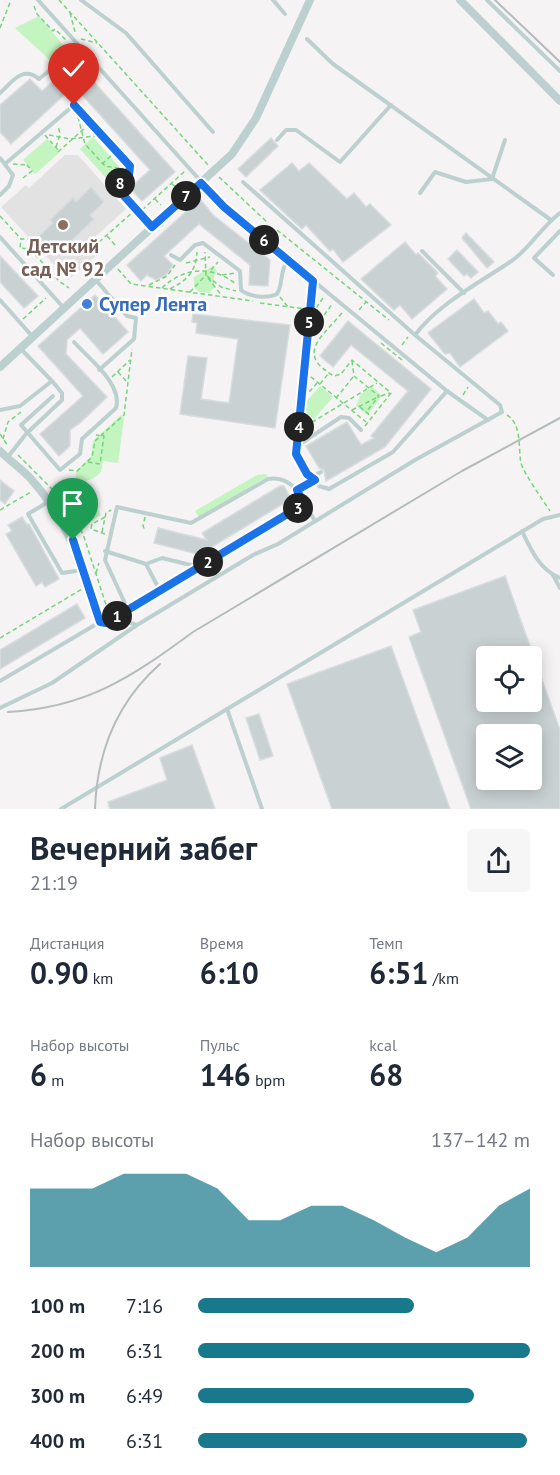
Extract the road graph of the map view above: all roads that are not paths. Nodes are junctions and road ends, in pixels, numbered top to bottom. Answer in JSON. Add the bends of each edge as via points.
{"nodes":[{"id":1,"x":39,"y":0,"type":"edge"},
{"id":2,"x":81,"y":0,"type":"edge"},
{"id":3,"x":273,"y":0,"type":"edge"},
{"id":4,"x":310,"y":0,"type":"edge"},
{"id":5,"x":487,"y":0,"type":"edge"},
{"id":6,"x":462,"y":1,"type":"edge"},
{"id":7,"x":285,"y":14,"type":"dead end"},
{"id":8,"x":307,"y":39,"type":"dead end"},
{"id":9,"x":78,"y":46,"type":"junction"},
{"id":10,"x":560,"y":71,"type":"edge"},
{"id":11,"x":0,"y":93,"type":"edge"},
{"id":12,"x":560,"y":101,"type":"edge"},
{"id":13,"x":391,"y":105,"type":"junction"},
{"id":14,"x":213,"y":132,"type":"dead end"},
{"id":15,"x":277,"y":140,"type":"dead end"},
{"id":16,"x":505,"y":140,"type":"dead end"},
{"id":17,"x":0,"y":158,"type":"edge"},
{"id":18,"x":6,"y":164,"type":"junction"},
{"id":19,"x":492,"y":179,"type":"junction"},
{"id":20,"x":243,"y":182,"type":"dead end"},
{"id":21,"x":201,"y":183,"type":"junction"},
{"id":22,"x":420,"y":193,"type":"dead end"},
{"id":23,"x":0,"y":195,"type":"edge"},
{"id":24,"x":560,"y":213,"type":"edge"},
{"id":25,"x":551,"y":220,"type":"junction"},
{"id":26,"x":152,"y":227,"type":"junction"},
{"id":27,"x":560,"y":231,"type":"edge"},
{"id":28,"x":0,"y":237,"type":"edge"},
{"id":29,"x":422,"y":250,"type":"dead end"},
{"id":30,"x":171,"y":255,"type":"dead end"},
{"id":31,"x":288,"y":260,"type":"junction"},
{"id":32,"x":553,"y":274,"type":"dead end"},
{"id":33,"x":94,"y":279,"type":"junction"},
{"id":34,"x":464,"y":293,"type":"junction"},
{"id":35,"x":0,"y":300,"type":"edge"},
{"id":36,"x":63,"y":307,"type":"junction"},
{"id":37,"x":415,"y":335,"type":"junction"},
{"id":38,"x":32,"y":336,"type":"junction"},
{"id":39,"x":74,"y":342,"type":"dead end"},
{"id":40,"x":19,"y":347,"type":"junction"},
{"id":41,"x":0,"y":367,"type":"edge"},
{"id":42,"x":99,"y":370,"type":"junction"},
{"id":43,"x":51,"y":381,"type":"junction"},
{"id":44,"x":447,"y":391,"type":"junction"},
{"id":45,"x":53,"y":396,"type":"dead end"},
{"id":46,"x":0,"y":410,"type":"edge"},
{"id":47,"x":488,"y":420,"type":"junction"},
{"id":48,"x":361,"y":430,"type":"road end"},
{"id":49,"x":26,"y":434,"type":"junction"},
{"id":50,"x":0,"y":452,"type":"edge"},
{"id":51,"x":7,"y":458,"type":"junction"},
{"id":52,"x":321,"y":472,"type":"dead end"},
{"id":53,"x":314,"y":478,"type":"junction"},
{"id":54,"x":297,"y":490,"type":"junction"},
{"id":55,"x":48,"y":502,"type":"junction"},
{"id":56,"x":304,"y":504,"type":"junction"},
{"id":57,"x":560,"y":514,"type":"edge"},
{"id":58,"x":315,"y":521,"type":"junction"},
{"id":59,"x":522,"y":531,"type":"junction"},
{"id":60,"x":105,"y":551,"type":"junction"},
{"id":61,"x":146,"y":564,"type":"junction"},
{"id":62,"x":199,"y":567,"type":"junction"},
{"id":63,"x":82,"y":570,"type":"junction"},
{"id":64,"x":552,"y":574,"type":"junction"},
{"id":65,"x":560,"y":578,"type":"edge"},
{"id":66,"x":560,"y":588,"type":"edge"},
{"id":67,"x":160,"y":591,"type":"junction"},
{"id":68,"x":128,"y":610,"type":"junction"},
{"id":69,"x":115,"y":618,"type":"junction"},
{"id":70,"x":100,"y":622,"type":"junction"},
{"id":71,"x":137,"y":626,"type":"junction"},
{"id":72,"x":0,"y":681,"type":"edge"},
{"id":73,"x":0,"y":708,"type":"edge"},
{"id":74,"x":227,"y":709,"type":"junction"},
{"id":75,"x":61,"y":809,"type":"edge"},
{"id":76,"x":262,"y":809,"type":"edge"}],
"edges":[{"from":1,"to":9,"type":"lane"},
{"from":2,"to":14,"type":"lane","via":[[126,33]]},
{"from":3,"to":7,"type":"lane"},
{"from":4,"to":21,"type":"street","via":[[245,137]]},
{"from":5,"to":10,"type":"lane"},
{"from":6,"to":12,"type":"street"},
{"from":8,"to":13,"type":"lane"},
{"from":9,"to":11,"type":"lane","via":[[39,79],[31,73],[21,74]]},
{"from":9,"to":21,"type":"lane"},
{"from":13,"to":15,"type":"lane","via":[[340,162],[296,130],[286,130]]},
{"from":13,"to":19,"type":"lane"},
{"from":16,"to":19,"type":"lane"},
{"from":17,"to":18,"type":"lane"},
{"from":18,"to":23,"type":"lane","via":[[12,181]]},
{"from":18,"to":26,"type":"lane","via":[[74,105],[131,170],[116,187]]},
{"from":19,"to":22,"type":"lane","via":[[466,182],[435,172]]},
{"from":19,"to":25,"type":"lane"},
{"from":20,"to":37,"type":"lane"},
{"from":21,"to":26,"type":"street"},
{"from":21,"to":31,"type":"lane"},
{"from":24,"to":25,"type":"lane"},
{"from":25,"to":34,"type":"lane","via":[[511,262]]},
{"from":26,"to":33,"type":"street"},
{"from":27,"to":32,"type":"lane","via":[[534,258]]},
{"from":28,"to":36,"type":"lane"},
{"from":29,"to":34,"type":"lane"},
{"from":30,"to":31,"type":"lane","via":[[180,260],[195,245],[203,243],[240,271],[241,289],[246,294],[268,297],[280,289],[282,267]]},
{"from":31,"to":44,"type":"lane"},
{"from":33,"to":36,"type":"street"},
{"from":33,"to":42,"type":"lane","via":[[127,316],[136,318],[134,339]]},
{"from":34,"to":37,"type":"lane"},
{"from":35,"to":38,"type":"lane"},
{"from":36,"to":38,"type":"street"},
{"from":37,"to":47,"type":"lane","via":[[500,405],[502,412]]},
{"from":38,"to":40,"type":"street"},
{"from":39,"to":42,"type":"lane"},
{"from":40,"to":41,"type":"street"},
{"from":40,"to":43,"type":"lane"},
{"from":42,"to":49,"type":"lane","via":[[117,394],[116,408],[82,439],[80,454],[60,470]]},
{"from":43,"to":46,"type":"lane","via":[[20,406]]},
{"from":43,"to":49,"type":"lane","via":[[62,393],[62,400]]},
{"from":44,"to":47,"type":"lane"},
{"from":44,"to":53,"type":"lane","via":[[393,453],[329,489],[323,489]]},
{"from":45,"to":49,"type":"lane","via":[[22,423]]},
{"from":47,"to":58,"type":"lane"},
{"from":48,"to":53,"type":"lane","via":[[349,418],[341,417],[303,440],[300,454]]},
{"from":49,"to":51,"type":"lane"},
{"from":50,"to":51,"type":"street"},
{"from":51,"to":55,"type":"street"},
{"from":52,"to":53,"type":"lane"},
{"from":53,"to":54,"type":"lane"},
{"from":54,"to":56,"type":"lane"},
{"from":54,"to":60,"type":"lane","via":[[290,482],[268,479],[191,523],[120,507],[115,510]]},
{"from":55,"to":63,"type":"street","via":[[73,540]]},
{"from":55,"to":63,"type":"lane","via":[[28,514],[62,573]]},
{"from":56,"to":58,"type":"lane"},
{"from":56,"to":62,"type":"lane"},
{"from":57,"to":59,"type":"lane"},
{"from":58,"to":71,"type":"lane"},
{"from":59,"to":64,"type":"lane","via":[[536,558]]},
{"from":59,"to":74,"type":"lane"},
{"from":60,"to":61,"type":"lane"},
{"from":60,"to":68,"type":"lane","via":[[105,560]]},
{"from":61,"to":62,"type":"lane","via":[[162,558]]},
{"from":61,"to":67,"type":"lane"},
{"from":62,"to":67,"type":"lane"},
{"from":63,"to":70,"type":"street"},
{"from":64,"to":65,"type":"lane"},
{"from":64,"to":66,"type":"lane"},
{"from":67,"to":68,"type":"lane"},
{"from":68,"to":69,"type":"lane"},
{"from":69,"to":70,"type":"lane"},
{"from":69,"to":71,"type":"lane"},
{"from":70,"to":72,"type":"lane"},
{"from":71,"to":73,"type":"lane","via":[[52,683]]},
{"from":74,"to":75,"type":"lane"},
{"from":74,"to":76,"type":"lane"}]}
